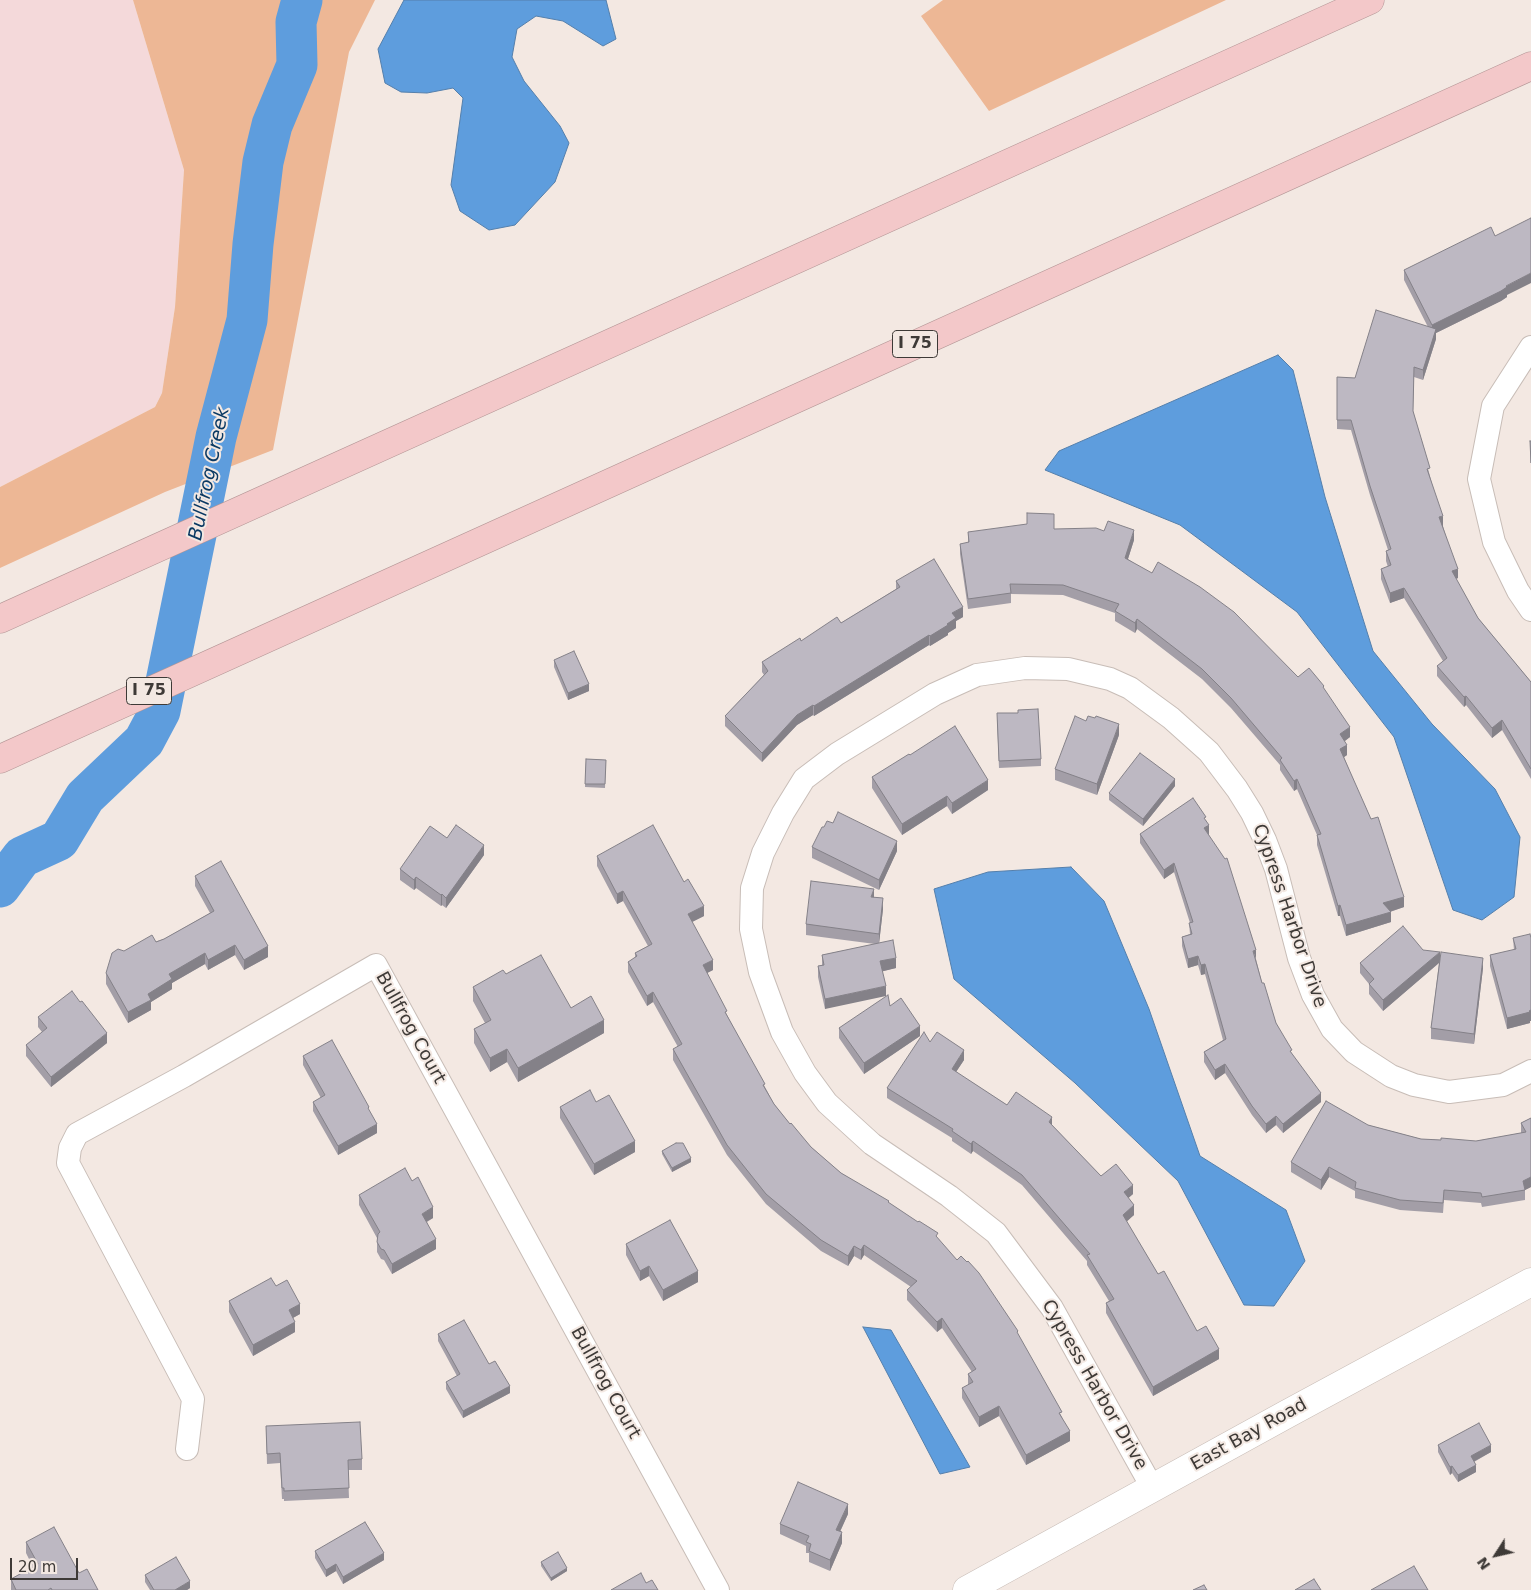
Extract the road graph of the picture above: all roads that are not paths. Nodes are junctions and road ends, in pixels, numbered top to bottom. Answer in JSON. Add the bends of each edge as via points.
{"nodes":[{"id":1,"x":1370,"y":0,"type":"edge"},
{"id":2,"x":1531,"y":66,"type":"edge"},
{"id":3,"x":1531,"y":347,"type":"edge"},
{"id":4,"x":1531,"y":610,"type":"edge"},
{"id":5,"x":0,"y":619,"type":"edge"},
{"id":6,"x":0,"y":759,"type":"edge"},
{"id":7,"x":1531,"y":1071,"type":"edge"},
{"id":8,"x":1531,"y":1282,"type":"edge"},
{"id":9,"x":187,"y":1449,"type":"dead end"},
{"id":10,"x":1152,"y":1489,"type":"junction"},
{"id":11,"x":718,"y":1590,"type":"edge"},
{"id":12,"x":967,"y":1590,"type":"edge"}],
"edges":[{"from":1,"to":5,"type":"highway"},
{"from":2,"to":6,"type":"highway","number":"I 75"},
{"from":3,"to":4,"type":"street","via":[[1493,406],[1479,479],[1494,542]]},
{"from":7,"to":10,"type":"street","name":"Cypress Harbor Drive","via":[[1503,1085],[1449,1092],[1390,1076],[1354,1052],[1332,1029],[1313,995],[1299,958],[1276,869],[1262,833],[1238,789],[1209,752],[1171,718],[1130,688],[1110,679],[1068,669],[1025,668],[977,675],[935,694],[837,754],[804,779],[763,853],[752,888],[751,929],[760,972],[782,1032],[827,1103],[872,1144],[949,1196],[996,1233],[1052,1308]]},
{"from":8,"to":10,"type":"street","name":"East Bay Road"},
{"from":9,"to":11,"type":"street","name":"Bullfrog Court","via":[[192,1399],[68,1163],[70,1148],[77,1134],[376,965]]},
{"from":10,"to":12,"type":"street","name":"East Bay Road"}]}
